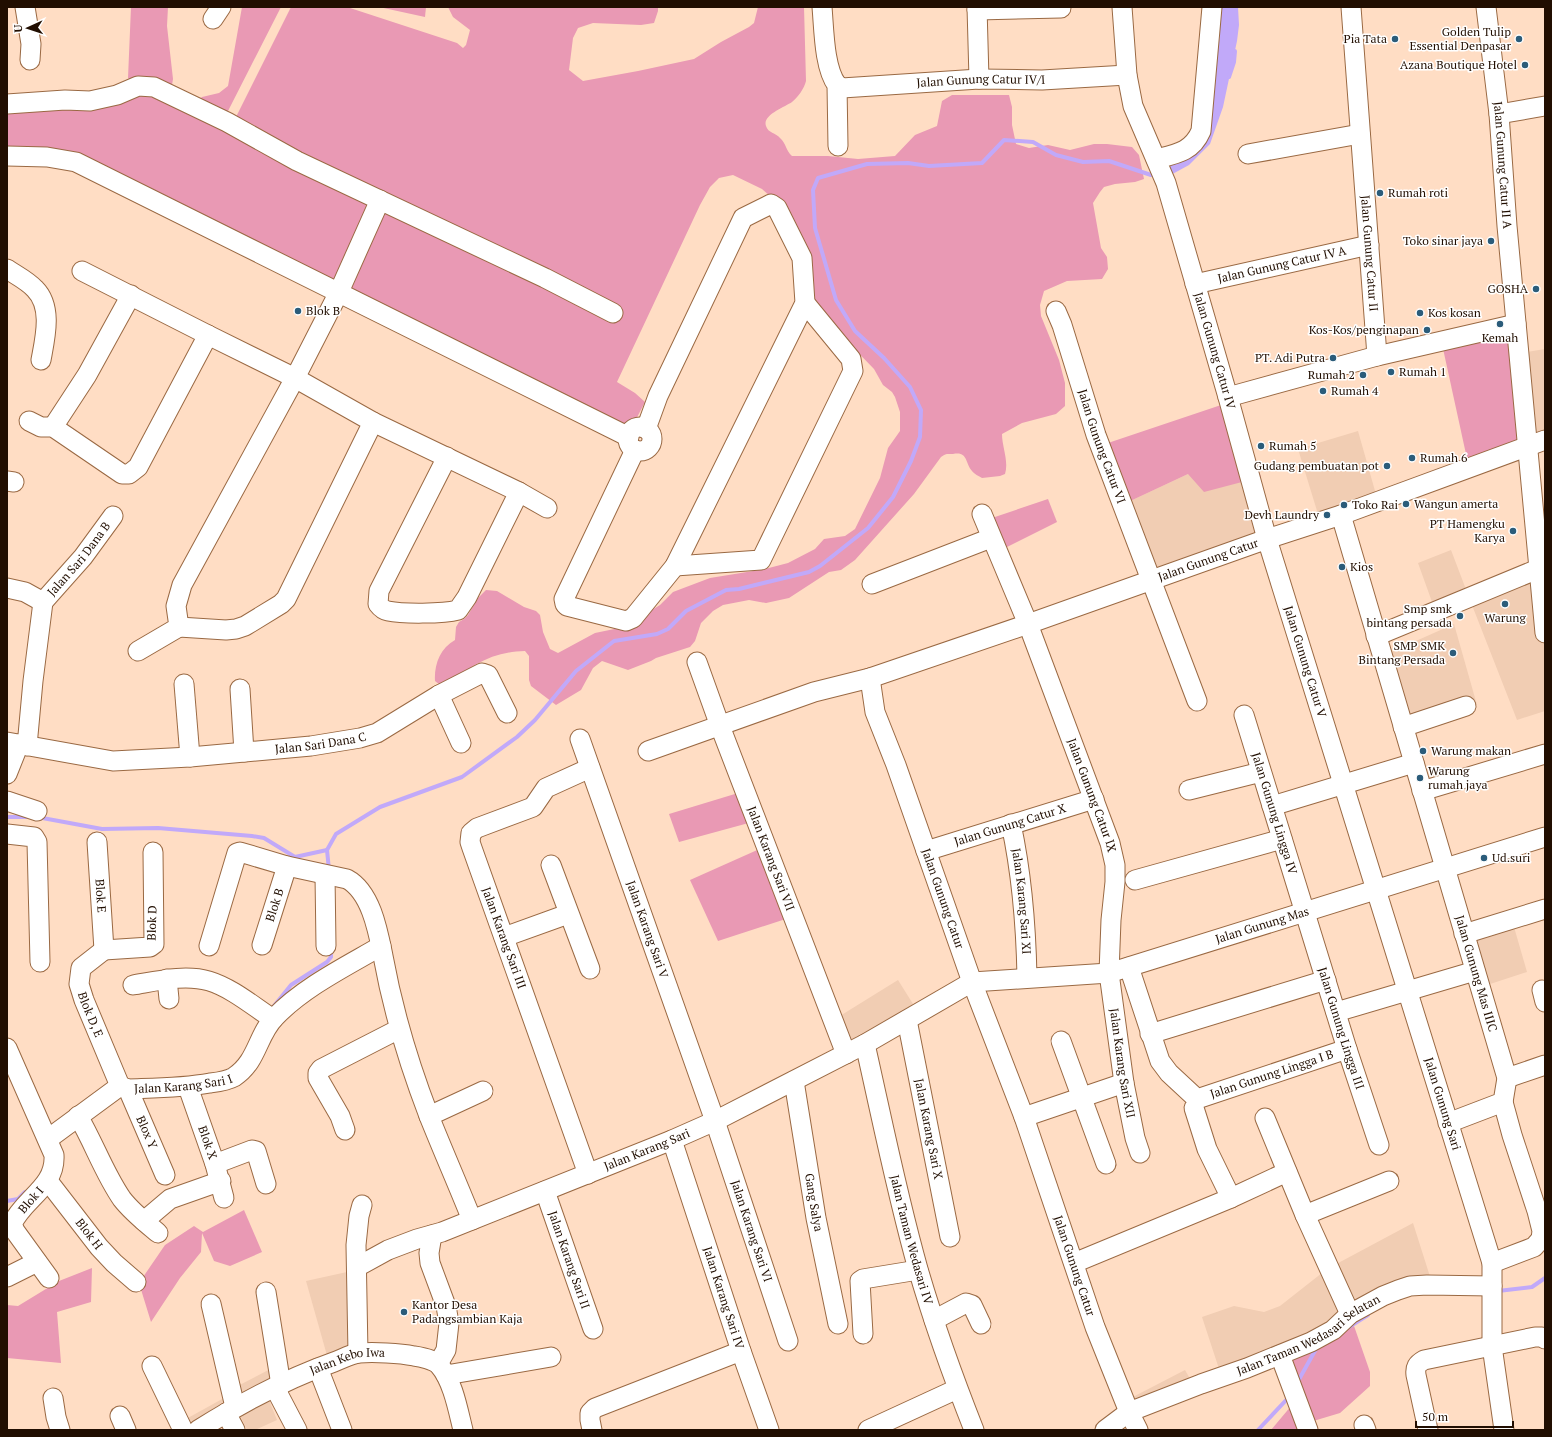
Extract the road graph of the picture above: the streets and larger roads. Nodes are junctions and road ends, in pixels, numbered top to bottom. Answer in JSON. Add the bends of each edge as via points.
{"nodes":[{"id":1,"x":25,"y":7,"type":"edge"},
{"id":2,"x":822,"y":7,"type":"edge"},
{"id":3,"x":1122,"y":7,"type":"edge"},
{"id":4,"x":1212,"y":7,"type":"edge"},
{"id":5,"x":1351,"y":7,"type":"edge"},
{"id":6,"x":1486,"y":7,"type":"edge"},
{"id":7,"x":1061,"y":8,"type":"edge"},
{"id":8,"x":977,"y":9,"type":"edge"},
{"id":9,"x":30,"y":60,"type":"dead end"},
{"id":10,"x":1127,"y":75,"type":"junction"},
{"id":11,"x":979,"y":79,"type":"junction"},
{"id":12,"x":837,"y":85,"type":"junction"},
{"id":13,"x":7,"y":104,"type":"edge"},
{"id":14,"x":1545,"y":106,"type":"edge"},
{"id":15,"x":1499,"y":114,"type":"junction"},
{"id":16,"x":1360,"y":134,"type":"junction"},
{"id":17,"x":838,"y":146,"type":"dead end"},
{"id":18,"x":1248,"y":154,"type":"dead end"},
{"id":19,"x":7,"y":156,"type":"edge"},
{"id":20,"x":1157,"y":161,"type":"junction"},
{"id":21,"x":380,"y":200,"type":"junction"},
{"id":22,"x":1369,"y":245,"type":"junction"},
{"id":23,"x":7,"y":270,"type":"edge"},
{"id":24,"x":82,"y":271,"type":"dead end"},
{"id":25,"x":1195,"y":284,"type":"junction"},
{"id":26,"x":338,"y":294,"type":"junction"},
{"id":27,"x":131,"y":295,"type":"junction"},
{"id":28,"x":805,"y":303,"type":"junction"},
{"id":29,"x":1056,"y":311,"type":"dead end"},
{"id":30,"x":613,"y":313,"type":"dead end"},
{"id":31,"x":1516,"y":324,"type":"junction"},
{"id":32,"x":208,"y":335,"type":"junction"},
{"id":33,"x":1377,"y":356,"type":"junction"},
{"id":34,"x":41,"y":360,"type":"dead end"},
{"id":35,"x":295,"y":378,"type":"junction"},
{"id":36,"x":1228,"y":397,"type":"junction"},
{"id":37,"x":28,"y":421,"type":"dead end"},
{"id":38,"x":374,"y":422,"type":"junction"},
{"id":39,"x":53,"y":427,"type":"junction"},
{"id":40,"x":1545,"y":440,"type":"edge"},
{"id":41,"x":632,"y":443,"type":"junction"},
{"id":42,"x":1527,"y":446,"type":"junction"},
{"id":43,"x":447,"y":457,"type":"junction"},
{"id":44,"x":519,"y":492,"type":"junction"},
{"id":45,"x":547,"y":508,"type":"dead end"},
{"id":46,"x":982,"y":514,"type":"dead end"},
{"id":47,"x":1341,"y":515,"type":"junction"},
{"id":48,"x":113,"y":516,"type":"dead end"},
{"id":49,"x":991,"y":538,"type":"junction"},
{"id":50,"x":1267,"y":539,"type":"junction"},
{"id":51,"x":675,"y":566,"type":"junction"},
{"id":52,"x":1538,"y":569,"type":"junction"},
{"id":53,"x":1152,"y":580,"type":"junction"},
{"id":54,"x":872,"y":584,"type":"dead end"},
{"id":55,"x":7,"y":588,"type":"edge"},
{"id":56,"x":43,"y":602,"type":"junction"},
{"id":57,"x":1028,"y":624,"type":"junction"},
{"id":58,"x":179,"y":627,"type":"junction"},
{"id":59,"x":1545,"y":633,"type":"edge"},
{"id":60,"x":1376,"y":636,"type":"junction"},
{"id":61,"x":138,"y":651,"type":"dead end"},
{"id":62,"x":696,"y":662,"type":"dead end"},
{"id":63,"x":870,"y":678,"type":"junction"},
{"id":64,"x":184,"y":684,"type":"dead end"},
{"id":65,"x":240,"y":689,"type":"dead end"},
{"id":66,"x":438,"y":695,"type":"junction"},
{"id":67,"x":1197,"y":701,"type":"dead end"},
{"id":68,"x":1466,"y":706,"type":"dead end"},
{"id":69,"x":507,"y":713,"type":"dead end"},
{"id":70,"x":1244,"y":715,"type":"dead end"},
{"id":71,"x":720,"y":726,"type":"junction"},
{"id":72,"x":1403,"y":727,"type":"junction"},
{"id":73,"x":580,"y":739,"type":"dead end"},
{"id":74,"x":461,"y":743,"type":"dead end"},
{"id":75,"x":18,"y":744,"type":"edge"},
{"id":76,"x":648,"y":751,"type":"dead end"},
{"id":77,"x":244,"y":752,"type":"junction"},
{"id":78,"x":1545,"y":754,"type":"edge"},
{"id":79,"x":190,"y":757,"type":"junction"},
{"id":80,"x":1414,"y":763,"type":"junction"},
{"id":81,"x":590,"y":768,"type":"junction"},
{"id":82,"x":1261,"y":772,"type":"junction"},
{"id":83,"x":7,"y":774,"type":"edge"},
{"id":84,"x":1343,"y":784,"type":"junction"},
{"id":85,"x":1189,"y":790,"type":"dead end"},
{"id":86,"x":1422,"y":791,"type":"junction"},
{"id":87,"x":1094,"y":799,"type":"junction"},
{"id":88,"x":7,"y":802,"type":"edge"},
{"id":89,"x":1272,"y":806,"type":"junction"},
{"id":90,"x":37,"y":811,"type":"dead end"},
{"id":91,"x":1012,"y":824,"type":"junction"},
{"id":92,"x":7,"y":834,"type":"edge"},
{"id":93,"x":1545,"y":837,"type":"edge"},
{"id":94,"x":1282,"y":839,"type":"junction"},
{"id":95,"x":98,"y":842,"type":"dead end"},
{"id":96,"x":926,"y":851,"type":"junction"},
{"id":97,"x":153,"y":852,"type":"dead end"},
{"id":98,"x":551,"y":865,"type":"dead end"},
{"id":99,"x":287,"y":866,"type":"junction"},
{"id":100,"x":1445,"y":868,"type":"junction"},
{"id":101,"x":325,"y":875,"type":"junction"},
{"id":102,"x":1135,"y":880,"type":"dead end"},
{"id":103,"x":1376,"y":890,"type":"junction"},
{"id":104,"x":1545,"y":909,"type":"edge"},
{"id":105,"x":1304,"y":912,"type":"junction"},
{"id":106,"x":568,"y":914,"type":"junction"},
{"id":107,"x":1464,"y":934,"type":"junction"},
{"id":108,"x":504,"y":937,"type":"junction"},
{"id":109,"x":262,"y":945,"type":"dead end"},
{"id":110,"x":209,"y":946,"type":"dead end"},
{"id":111,"x":326,"y":946,"type":"dead end"},
{"id":112,"x":381,"y":946,"type":"junction"},
{"id":113,"x":104,"y":950,"type":"junction"},
{"id":114,"x":40,"y":962,"type":"dead end"},
{"id":115,"x":1129,"y":967,"type":"junction"},
{"id":116,"x":590,"y":969,"type":"dead end"},
{"id":117,"x":1476,"y":971,"type":"junction"},
{"id":118,"x":1109,"y":973,"type":"junction"},
{"id":119,"x":1027,"y":978,"type":"junction"},
{"id":120,"x":167,"y":979,"type":"junction"},
{"id":121,"x":1326,"y":980,"type":"junction"},
{"id":122,"x":972,"y":982,"type":"junction"},
{"id":123,"x":133,"y":985,"type":"dead end"},
{"id":124,"x":1407,"y":991,"type":"junction"},
{"id":125,"x":169,"y":999,"type":"dead end"},
{"id":126,"x":1336,"y":1012,"type":"junction"},
{"id":127,"x":273,"y":1019,"type":"junction"},
{"id":128,"x":907,"y":1020,"type":"junction"},
{"id":129,"x":400,"y":1029,"type":"junction"},
{"id":130,"x":1150,"y":1034,"type":"junction"},
{"id":131,"x":1061,"y":1041,"type":"dead end"},
{"id":132,"x":865,"y":1044,"type":"junction"},
{"id":133,"x":7,"y":1048,"type":"edge"},
{"id":134,"x":1347,"y":1049,"type":"junction"},
{"id":135,"x":846,"y":1054,"type":"junction"},
{"id":136,"x":1545,"y":1065,"type":"edge"},
{"id":137,"x":1507,"y":1078,"type":"junction"},
{"id":138,"x":794,"y":1081,"type":"junction"},
{"id":139,"x":1124,"y":1083,"type":"junction"},
{"id":140,"x":188,"y":1087,"type":"junction"},
{"id":141,"x":124,"y":1088,"type":"junction"},
{"id":142,"x":483,"y":1091,"type":"dead end"},
{"id":143,"x":1082,"y":1098,"type":"junction"},
{"id":144,"x":1503,"y":1102,"type":"junction"},
{"id":145,"x":1195,"y":1103,"type":"junction"},
{"id":146,"x":78,"y":1116,"type":"junction"},
{"id":147,"x":429,"y":1116,"type":"junction"},
{"id":148,"x":1024,"y":1117,"type":"junction"},
{"id":149,"x":1265,"y":1118,"type":"dead end"},
{"id":150,"x":715,"y":1120,"type":"junction"},
{"id":151,"x":1448,"y":1123,"type":"junction"},
{"id":152,"x":345,"y":1130,"type":"dead end"},
{"id":153,"x":48,"y":1139,"type":"junction"},
{"id":154,"x":672,"y":1140,"type":"junction"},
{"id":155,"x":1379,"y":1145,"type":"dead end"},
{"id":156,"x":1140,"y":1153,"type":"dead end"},
{"id":157,"x":1106,"y":1164,"type":"dead end"},
{"id":158,"x":1287,"y":1172,"type":"junction"},
{"id":159,"x":588,"y":1174,"type":"junction"},
{"id":160,"x":165,"y":1176,"type":"dead end"},
{"id":161,"x":48,"y":1181,"type":"junction"},
{"id":162,"x":220,"y":1181,"type":"junction"},
{"id":163,"x":1389,"y":1181,"type":"dead end"},
{"id":164,"x":266,"y":1184,"type":"dead end"},
{"id":165,"x":544,"y":1191,"type":"junction"},
{"id":166,"x":1231,"y":1198,"type":"junction"},
{"id":167,"x":362,"y":1204,"type":"dead end"},
{"id":168,"x":1305,"y":1215,"type":"junction"},
{"id":169,"x":472,"y":1220,"type":"junction"},
{"id":170,"x":144,"y":1221,"type":"junction"},
{"id":171,"x":158,"y":1233,"type":"dead end"},
{"id":172,"x":432,"y":1235,"type":"junction"},
{"id":173,"x":950,"y":1237,"type":"dead end"},
{"id":174,"x":37,"y":1262,"type":"junction"},
{"id":175,"x":1492,"y":1263,"type":"junction"},
{"id":176,"x":1074,"y":1264,"type":"junction"},
{"id":177,"x":357,"y":1267,"type":"junction"},
{"id":178,"x":918,"y":1270,"type":"junction"},
{"id":179,"x":7,"y":1278,"type":"edge"},
{"id":180,"x":48,"y":1278,"type":"dead end"},
{"id":181,"x":136,"y":1282,"type":"dead end"},
{"id":182,"x":1492,"y":1286,"type":"junction"},
{"id":183,"x":266,"y":1292,"type":"dead end"},
{"id":184,"x":211,"y":1304,"type":"dead end"},
{"id":185,"x":1350,"y":1314,"type":"junction"},
{"id":186,"x":934,"y":1320,"type":"junction"},
{"id":187,"x":838,"y":1324,"type":"dead end"},
{"id":188,"x":981,"y":1324,"type":"dead end"},
{"id":189,"x":593,"y":1329,"type":"dead end"},
{"id":190,"x":863,"y":1334,"type":"dead end"},
{"id":191,"x":1545,"y":1339,"type":"edge"},
{"id":192,"x":788,"y":1340,"type":"dead end"},
{"id":193,"x":1492,"y":1346,"type":"junction"},
{"id":194,"x":741,"y":1351,"type":"junction"},
{"id":195,"x":358,"y":1353,"type":"junction"},
{"id":196,"x":1280,"y":1355,"type":"junction"},
{"id":197,"x":551,"y":1357,"type":"dead end"},
{"id":198,"x":152,"y":1366,"type":"dead end"},
{"id":199,"x":318,"y":1368,"type":"junction"},
{"id":200,"x":442,"y":1370,"type":"junction"},
{"id":201,"x":278,"y":1386,"type":"junction"},
{"id":202,"x":957,"y":1389,"type":"junction"},
{"id":203,"x":53,"y":1398,"type":"dead end"},
{"id":204,"x":231,"y":1410,"type":"junction"},
{"id":205,"x":1128,"y":1412,"type":"junction"},
{"id":206,"x":60,"y":1430,"type":"edge"},
{"id":207,"x":183,"y":1430,"type":"edge"},
{"id":208,"x":198,"y":1430,"type":"edge"},
{"id":209,"x":235,"y":1430,"type":"edge"},
{"id":210,"x":297,"y":1430,"type":"edge"},
{"id":211,"x":342,"y":1430,"type":"edge"},
{"id":212,"x":463,"y":1430,"type":"edge"},
{"id":213,"x":592,"y":1430,"type":"edge"},
{"id":214,"x":769,"y":1430,"type":"edge"},
{"id":215,"x":868,"y":1430,"type":"edge"},
{"id":216,"x":974,"y":1430,"type":"edge"},
{"id":217,"x":1105,"y":1430,"type":"edge"},
{"id":218,"x":1138,"y":1430,"type":"edge"},
{"id":219,"x":1308,"y":1430,"type":"edge"},
{"id":220,"x":1428,"y":1430,"type":"edge"},
{"id":221,"x":1504,"y":1430,"type":"edge"}],
"edges":[{"from":1,"to":9,"type":"street","via":[[31,44]]},
{"from":2,"to":12,"type":"street","via":[[828,67]]},
{"from":3,"to":10,"type":"street","name":"Jalan Gunung Catur IV"},
{"from":4,"to":20,"type":"street","via":[[1201,131],[1191,147]]},
{"from":5,"to":16,"type":"street","name":"Jalan Gunung Catur II"},
{"from":6,"to":15,"type":"street","name":"Jalan Gunung Catur II A"},
{"from":7,"to":8,"type":"street"},
{"from":8,"to":11,"type":"street"},
{"from":10,"to":11,"type":"street","name":"Jalan Gunung Catur IV/I","via":[[1042,80]]},
{"from":10,"to":20,"type":"street","name":"Jalan Gunung Catur IV","via":[[1133,106]]},
{"from":11,"to":12,"type":"street","name":"Jalan Gunung Catur IV/I","via":[[842,88]]},
{"from":12,"to":17,"type":"street"},
{"from":13,"to":21,"type":"street","via":[[65,100],[90,102],[138,86],[154,87],[227,122],[297,161]]},
{"from":14,"to":15,"type":"street"},
{"from":15,"to":31,"type":"street","name":"Jalan Gunung Catur II A","via":[[1506,226]]},
{"from":16,"to":18,"type":"street"},
{"from":16,"to":22,"type":"street","name":"Jalan Gunung Catur II"},
{"from":19,"to":26,"type":"street","via":[[47,157],[76,162]]},
{"from":20,"to":25,"type":"street","name":"Jalan Gunung Catur IV","via":[[1166,183]]},
{"from":21,"to":26,"type":"street"},
{"from":21,"to":30,"type":"street"},
{"from":22,"to":25,"type":"street","name":"Jalan Gunung Catur IV A"},
{"from":22,"to":33,"type":"street","name":"Jalan Gunung Catur II"},
{"from":23,"to":34,"type":"street","via":[[35,288],[42,298],[46,326]]},
{"from":24,"to":27,"type":"street"},
{"from":25,"to":36,"type":"street","name":"Jalan Gunung Catur IV"},
{"from":26,"to":35,"type":"street"},
{"from":26,"to":41,"type":"street"},
{"from":27,"to":32,"type":"street"},
{"from":27,"to":39,"type":"street","via":[[87,374]]},
{"from":28,"to":41,"type":"street","via":[[802,258],[778,208],[771,204],[743,218],[658,396],[646,429],[635,428],[630,433]]},
{"from":28,"to":51,"type":"street"},
{"from":28,"to":51,"type":"street","via":[[851,359],[853,370],[761,560]]},
{"from":29,"to":53,"type":"street","name":"Jalan Gunung Catur VI","via":[[1096,435]]},
{"from":31,"to":33,"type":"street"},
{"from":31,"to":42,"type":"street"},
{"from":32,"to":35,"type":"street"},
{"from":32,"to":39,"type":"street","via":[[134,472],[122,474]]},
{"from":33,"to":36,"type":"street"},
{"from":35,"to":38,"type":"street"},
{"from":35,"to":58,"type":"street","via":[[182,585],[176,606]]},
{"from":36,"to":50,"type":"street","name":"Jalan Gunung Catur IV"},
{"from":37,"to":39,"type":"street","via":[[41,427]]},
{"from":38,"to":43,"type":"street"},
{"from":38,"to":58,"type":"street","via":[[286,599],[245,626],[236,629]]},
{"from":40,"to":42,"type":"street","name":"Jalan Gunung Catur"},
{"from":41,"to":51,"type":"street","via":[[565,597],[565,604],[628,620],[633,618]]},
{"from":42,"to":47,"type":"street","name":"Jalan Gunung Catur"},
{"from":42,"to":52,"type":"street"},
{"from":43,"to":44,"type":"street"},
{"from":43,"to":44,"type":"street","via":[[379,591],[378,604],[382,609],[415,612],[458,610]]},
{"from":44,"to":45,"type":"street"},
{"from":46,"to":49,"type":"street","name":"Jalan Gunung Catur IX"},
{"from":47,"to":50,"type":"street","name":"Jalan Gunung Catur"},
{"from":47,"to":60,"type":"street","name":"Jalan Gunung Mas IIIC"},
{"from":48,"to":56,"type":"street","name":"Jalan Sari Dana B","via":[[83,557]]},
{"from":49,"to":54,"type":"street"},
{"from":49,"to":57,"type":"street","name":"Jalan Gunung Catur IX"},
{"from":50,"to":53,"type":"street","name":"Jalan Gunung Catur"},
{"from":50,"to":84,"type":"street","name":"Jalan Gunung Catur V"},
{"from":52,"to":59,"type":"street"},
{"from":52,"to":60,"type":"street"},
{"from":53,"to":57,"type":"street","name":"Jalan Gunung Catur"},
{"from":53,"to":67,"type":"street","name":"Jalan Gunung Catur VI"},
{"from":55,"to":56,"type":"street","via":[[25,592]]},
{"from":56,"to":75,"type":"street","via":[[33,681]]},
{"from":57,"to":63,"type":"street","name":"Jalan Gunung Catur"},
{"from":57,"to":87,"type":"street","name":"Jalan Gunung Catur IX"},
{"from":58,"to":61,"type":"street"},
{"from":60,"to":72,"type":"street","name":"Jalan Gunung Mas IIIC"},
{"from":62,"to":71,"type":"street","name":"Jalan Karang Sari VII"},
{"from":63,"to":71,"type":"street","name":"Jalan Gunung Catur","via":[[814,692]]},
{"from":63,"to":96,"type":"street","name":"Jalan Gunung Catur","via":[[875,712]]},
{"from":64,"to":79,"type":"street"},
{"from":65,"to":77,"type":"street"},
{"from":66,"to":69,"type":"street","name":"Jalan Sari Dana C","via":[[482,673],[488,675]]},
{"from":66,"to":74,"type":"street"},
{"from":66,"to":77,"type":"street","name":"Jalan Sari Dana C","via":[[368,736],[311,746]]},
{"from":68,"to":72,"type":"street"},
{"from":70,"to":82,"type":"street","name":"Jalan Gunung Lingga IV"},
{"from":71,"to":76,"type":"street","name":"Jalan Gunung Catur"},
{"from":71,"to":135,"type":"street","name":"Jalan Karang Sari VII"},
{"from":72,"to":80,"type":"street","name":"Jalan Gunung Mas IIIC"},
{"from":73,"to":81,"type":"street","name":"Jalan Karang Sari V"},
{"from":75,"to":79,"type":"street","name":"Jalan Sari Dana C","via":[[113,761]]},
{"from":75,"to":83,"type":"street"},
{"from":77,"to":79,"type":"street","name":"Jalan Sari Dana C"},
{"from":78,"to":86,"type":"street"},
{"from":80,"to":84,"type":"street"},
{"from":80,"to":86,"type":"street","name":"Jalan Gunung Mas IIIC"},
{"from":81,"to":108,"type":"street","name":"Jalan Karang Sari III","via":[[546,788],[533,806],[470,833],[470,842]]},
{"from":81,"to":150,"type":"street","name":"Jalan Karang Sari V"},
{"from":82,"to":85,"type":"street"},
{"from":82,"to":89,"type":"street","name":"Jalan Gunung Lingga IV"},
{"from":84,"to":89,"type":"street"},
{"from":84,"to":103,"type":"street","name":"Jalan Gunung Sari"},
{"from":86,"to":100,"type":"street","name":"Jalan Gunung Mas IIIC"},
{"from":87,"to":91,"type":"street","name":"Jalan Gunung Catur X"},
{"from":87,"to":118,"type":"street","name":"Jalan Gunung Catur IX","via":[[1115,865]]},
{"from":88,"to":90,"type":"street"},
{"from":89,"to":94,"type":"street","name":"Jalan Gunung Lingga IV"},
{"from":91,"to":96,"type":"street","name":"Jalan Gunung Catur X"},
{"from":91,"to":119,"type":"street","name":"Jalan Karang Sari XI","via":[[1023,896]]},
{"from":92,"to":114,"type":"street","via":[[34,837],[38,842]]},
{"from":93,"to":100,"type":"street","name":"Jalan Gunung Mas"},
{"from":94,"to":102,"type":"street"},
{"from":94,"to":105,"type":"street","name":"Jalan Gunung Lingga IV"},
{"from":95,"to":113,"type":"street","name":"Blok E"},
{"from":96,"to":122,"type":"street","name":"Jalan Gunung Catur"},
{"from":97,"to":113,"type":"street","name":"Blok D","via":[[154,944],[150,947]]},
{"from":98,"to":106,"type":"street"},
{"from":99,"to":101,"type":"street"},
{"from":99,"to":109,"type":"street","name":"Blok B"},
{"from":99,"to":110,"type":"street","via":[[237,853]]},
{"from":100,"to":103,"type":"street","name":"Jalan Gunung Mas"},
{"from":100,"to":107,"type":"street","name":"Jalan Gunung Mas IIIC"},
{"from":101,"to":111,"type":"street"},
{"from":101,"to":112,"type":"street","via":[[347,879],[362,890]]},
{"from":103,"to":105,"type":"street","name":"Jalan Gunung Mas"},
{"from":103,"to":124,"type":"street","name":"Jalan Gunung Sari"},
{"from":104,"to":107,"type":"street"},
{"from":105,"to":115,"type":"street","name":"Jalan Gunung Mas"},
{"from":105,"to":121,"type":"street","name":"Jalan Gunung Lingga III"},
{"from":106,"to":108,"type":"street"},
{"from":106,"to":116,"type":"street"},
{"from":107,"to":117,"type":"street","name":"Jalan Gunung Mas IIIC"},
{"from":108,"to":159,"type":"street","name":"Jalan Karang Sari III"},
{"from":112,"to":127,"type":"street","name":"Jalan Karang Sari I","via":[[312,987],[289,1003]]},
{"from":112,"to":129,"type":"street"},
{"from":113,"to":141,"type":"street","name":"Blok D, E","via":[[81,968],[79,984]]},
{"from":115,"to":118,"type":"street","name":"Jalan Gunung Mas"},
{"from":115,"to":130,"type":"street"},
{"from":117,"to":124,"type":"street"},
{"from":117,"to":137,"type":"street","name":"Jalan Gunung Mas IIIC"},
{"from":118,"to":119,"type":"street","name":"Jalan Gunung Mas"},
{"from":118,"to":139,"type":"street","name":"Jalan Karang Sari XII"},
{"from":119,"to":122,"type":"street","name":"Jalan Gunung Mas"},
{"from":120,"to":123,"type":"street"},
{"from":120,"to":125,"type":"street"},
{"from":120,"to":127,"type":"street","via":[[209,981],[228,989]]},
{"from":121,"to":126,"type":"street","name":"Jalan Gunung Lingga III"},
{"from":121,"to":130,"type":"street"},
{"from":122,"to":128,"type":"street","name":"Jalan Karang Sari"},
{"from":122,"to":148,"type":"street","name":"Jalan Gunung Catur"},
{"from":124,"to":126,"type":"street"},
{"from":124,"to":151,"type":"street","name":"Jalan Gunung Sari"},
{"from":126,"to":134,"type":"street","name":"Jalan Gunung Lingga III"},
{"from":127,"to":140,"type":"street","name":"Jalan Karang Sari I","via":[[252,1059],[241,1071],[221,1081]]},
{"from":128,"to":132,"type":"street","name":"Jalan Karang Sari"},
{"from":128,"to":173,"type":"street","name":"Jalan Karang Sari X"},
{"from":129,"to":147,"type":"street"},
{"from":129,"to":152,"type":"street","via":[[318,1073],[318,1078],[340,1116]]},
{"from":130,"to":145,"type":"street","via":[[1160,1061]]},
{"from":131,"to":143,"type":"street"},
{"from":132,"to":135,"type":"street","name":"Jalan Karang Sari"},
{"from":132,"to":178,"type":"street","name":"Jalan Taman Wedasari IV"},
{"from":133,"to":153,"type":"street"},
{"from":134,"to":145,"type":"street","name":"Jalan Gunung Lingga I B"},
{"from":134,"to":155,"type":"street","name":"Jalan Gunung Lingga III"},
{"from":135,"to":138,"type":"street","name":"Jalan Karang Sari"},
{"from":136,"to":137,"type":"street"},
{"from":137,"to":144,"type":"street"},
{"from":138,"to":150,"type":"street","name":"Jalan Karang Sari"},
{"from":138,"to":187,"type":"street","name":"Gang Salya","via":[[816,1218]]},
{"from":139,"to":143,"type":"street"},
{"from":139,"to":156,"type":"street","name":"Jalan Karang Sari XII"},
{"from":140,"to":141,"type":"street","name":"Jalan Karang Sari I"},
{"from":140,"to":162,"type":"street","name":"Blok X"},
{"from":141,"to":146,"type":"street","name":"Jalan Karang Sari I"},
{"from":141,"to":160,"type":"street","name":"Blox Y"},
{"from":142,"to":147,"type":"street"},
{"from":143,"to":148,"type":"street"},
{"from":143,"to":157,"type":"street"},
{"from":144,"to":151,"type":"street"},
{"from":144,"to":175,"type":"street","via":[[1542,1234],[1539,1243],[1534,1247]]},
{"from":145,"to":166,"type":"street","via":[[1207,1149]]},
{"from":146,"to":153,"type":"street","name":"Jalan Karang Sari I"},
{"from":146,"to":170,"type":"street","via":[[123,1200]]},
{"from":147,"to":169,"type":"street"},
{"from":148,"to":176,"type":"street","name":"Jalan Gunung Catur"},
{"from":149,"to":158,"type":"street"},
{"from":150,"to":154,"type":"street","name":"Jalan Karang Sari"},
{"from":150,"to":192,"type":"street","name":"Jalan Karang Sari VI"},
{"from":151,"to":175,"type":"street","name":"Jalan Gunung Sari"},
{"from":153,"to":161,"type":"street","via":[[55,1165]]},
{"from":154,"to":159,"type":"street","name":"Jalan Karang Sari"},
{"from":154,"to":194,"type":"street","name":"Jalan Karang Sari IV"},
{"from":158,"to":166,"type":"street"},
{"from":158,"to":168,"type":"street"},
{"from":159,"to":165,"type":"street","name":"Jalan Karang Sari"},
{"from":161,"to":174,"type":"street","name":"Blok I","via":[[12,1224]]},
{"from":161,"to":181,"type":"street","name":"Blok H","via":[[99,1247]]},
{"from":162,"to":164,"type":"street","via":[[252,1150],[258,1154]]},
{"from":162,"to":170,"type":"street","via":[[170,1199]]},
{"from":163,"to":168,"type":"street"},
{"from":165,"to":169,"type":"street","name":"Jalan Karang Sari"},
{"from":165,"to":189,"type":"street","name":"Jalan Karang Sari II"},
{"from":166,"to":176,"type":"street"},
{"from":167,"to":177,"type":"street","via":[[356,1245]]},
{"from":168,"to":185,"type":"street"},
{"from":169,"to":172,"type":"street","name":"Jalan Karang Sari"},
{"from":170,"to":171,"type":"street"},
{"from":172,"to":177,"type":"street","name":"Jalan Karang Sari","via":[[388,1250]]},
{"from":172,"to":200,"type":"street","via":[[430,1263],[446,1306],[449,1323]]},
{"from":174,"to":179,"type":"street"},
{"from":174,"to":180,"type":"street","name":"Blok I"},
{"from":175,"to":182,"type":"street","name":"Jalan Gunung Sari"},
{"from":176,"to":205,"type":"street","name":"Jalan Gunung Catur"},
{"from":177,"to":195,"type":"street"},
{"from":178,"to":186,"type":"street","name":"Jalan Taman Wedasari IV"},
{"from":178,"to":190,"type":"street","via":[[860,1281]]},
{"from":182,"to":185,"type":"street","name":"Jalan Taman Wedasari Selatan","via":[[1410,1286],[1383,1296]]},
{"from":182,"to":193,"type":"street","name":"Jalan Gunung Sari"},
{"from":183,"to":201,"type":"street"},
{"from":184,"to":204,"type":"street"},
{"from":185,"to":196,"type":"street","name":"Jalan Taman Wedasari Selatan","via":[[1333,1330]]},
{"from":186,"to":188,"type":"street","via":[[966,1303],[972,1305]]},
{"from":186,"to":202,"type":"street","name":"Jalan Taman Wedasari IV"},
{"from":191,"to":193,"type":"street","via":[[1535,1337]]},
{"from":193,"to":220,"type":"street","via":[[1418,1363],[1416,1375]]},
{"from":193,"to":221,"type":"street","name":"Jalan Gunung Sari"},
{"from":194,"to":213,"type":"street","name":"Jalan Karang Sari IV","via":[[595,1408],[590,1413]]},
{"from":194,"to":214,"type":"street"},
{"from":195,"to":199,"type":"street","name":"Jalan Kebo Iwa"},
{"from":195,"to":200,"type":"street","name":"Jalan Kebo Iwa","via":[[407,1354],[421,1357]]},
{"from":196,"to":205,"type":"street","name":"Jalan Taman Wedasari Selatan"},
{"from":196,"to":219,"type":"street"},
{"from":197,"to":200,"type":"street"},
{"from":198,"to":207,"type":"street"},
{"from":199,"to":201,"type":"street","name":"Jalan Kebo Iwa"},
{"from":199,"to":211,"type":"street"},
{"from":200,"to":212,"type":"street","via":[[455,1398]]},
{"from":201,"to":204,"type":"street","name":"Jalan Kebo Iwa"},
{"from":201,"to":210,"type":"street"},
{"from":202,"to":215,"type":"street"},
{"from":202,"to":216,"type":"street","name":"Jalan Taman Wedasari IV"},
{"from":203,"to":206,"type":"street"},
{"from":204,"to":208,"type":"street","name":"Jalan Kebo Iwa"},
{"from":204,"to":209,"type":"street"},
{"from":205,"to":217,"type":"street","name":"Jalan Taman Wedasari Selatan"},
{"from":205,"to":218,"type":"street","name":"Jalan Gunung Catur"}]}
